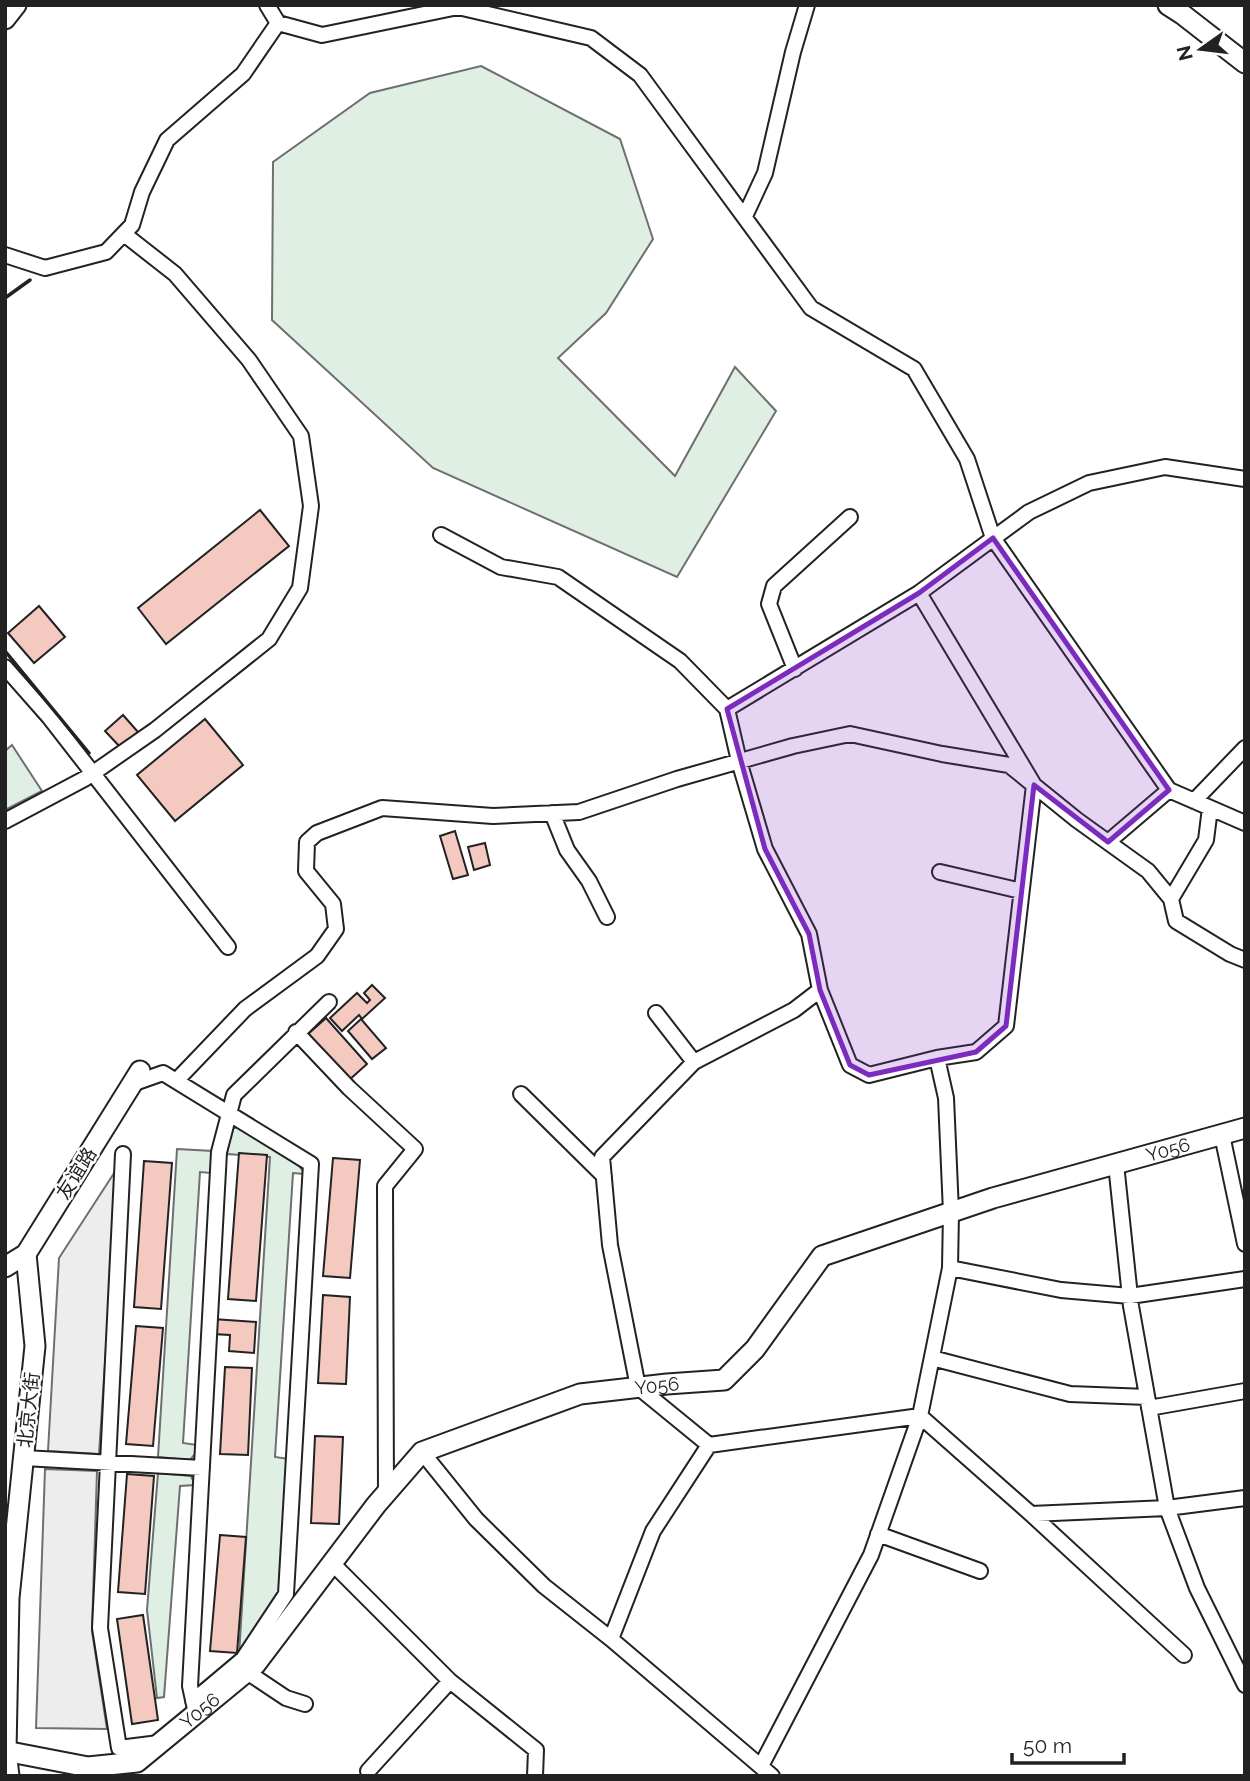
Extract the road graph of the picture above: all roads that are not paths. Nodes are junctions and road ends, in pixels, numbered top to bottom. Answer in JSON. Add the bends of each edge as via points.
{"nodes":[{"id":1,"x":16,"y":5,"type":"edge"},
{"id":2,"x":267,"y":5,"type":"edge"},
{"id":3,"x":807,"y":5,"type":"edge"},
{"id":4,"x":1168,"y":5,"type":"edge"},
{"id":5,"x":5,"y":19,"type":"edge"},
{"id":6,"x":278,"y":23,"type":"junction"},
{"id":7,"x":1245,"y":63,"type":"edge"},
{"id":8,"x":745,"y":216,"type":"junction"},
{"id":9,"x":124,"y":234,"type":"junction"},
{"id":10,"x":5,"y":255,"type":"edge"},
{"id":11,"x":1245,"y":479,"type":"edge"},
{"id":12,"x":850,"y":517,"type":"dead end"},
{"id":13,"x":441,"y":535,"type":"dead end"},
{"id":14,"x":993,"y":538,"type":"junction"},
{"id":15,"x":919,"y":593,"type":"junction"},
{"id":16,"x":5,"y":667,"type":"edge"},
{"id":17,"x":794,"y":668,"type":"junction"},
{"id":18,"x":727,"y":709,"type":"junction"},
{"id":19,"x":1245,"y":748,"type":"edge"},
{"id":20,"x":739,"y":761,"type":"junction"},
{"id":21,"x":93,"y":773,"type":"junction"},
{"id":22,"x":1034,"y":785,"type":"junction"},
{"id":23,"x":1169,"y":790,"type":"junction"},
{"id":24,"x":1194,"y":801,"type":"junction"},
{"id":25,"x":1210,"y":807,"type":"junction"},
{"id":26,"x":552,"y":813,"type":"junction"},
{"id":27,"x":5,"y":821,"type":"edge"},
{"id":28,"x":1245,"y":822,"type":"edge"},
{"id":29,"x":1108,"y":842,"type":"junction"},
{"id":30,"x":940,"y":872,"type":"dead end"},
{"id":31,"x":1021,"y":891,"type":"junction"},
{"id":32,"x":1171,"y":899,"type":"junction"},
{"id":33,"x":607,"y":917,"type":"dead end"},
{"id":34,"x":228,"y":947,"type":"dead end"},
{"id":35,"x":1245,"y":960,"type":"edge"},
{"id":36,"x":820,"y":990,"type":"junction"},
{"id":37,"x":329,"y":1002,"type":"dead end"},
{"id":38,"x":656,"y":1013,"type":"dead end"},
{"id":39,"x":296,"y":1032,"type":"junction"},
{"id":40,"x":937,"y":1058,"type":"junction"},
{"id":41,"x":694,"y":1062,"type":"junction"},
{"id":42,"x":136,"y":1077,"type":"joint"},
{"id":43,"x":176,"y":1081,"type":"junction"},
{"id":44,"x":521,"y":1094,"type":"dead end"},
{"id":45,"x":227,"y":1114,"type":"junction"},
{"id":46,"x":1245,"y":1128,"type":"edge"},
{"id":47,"x":1222,"y":1135,"type":"junction"},
{"id":48,"x":123,"y":1154,"type":"dead end"},
{"id":49,"x":1116,"y":1164,"type":"junction"},
{"id":50,"x":604,"y":1176,"type":"junction"},
{"id":51,"x":951,"y":1212,"type":"junction"},
{"id":52,"x":1245,"y":1244,"type":"edge"},
{"id":53,"x":26,"y":1254,"type":"junction"},
{"id":54,"x":5,"y":1267,"type":"edge"},
{"id":55,"x":950,"y":1268,"type":"junction"},
{"id":56,"x":1245,"y":1279,"type":"edge"},
{"id":57,"x":1130,"y":1296,"type":"junction"},
{"id":58,"x":932,"y":1358,"type":"junction"},
{"id":59,"x":638,"y":1387,"type":"junction"},
{"id":60,"x":1245,"y":1391,"type":"edge"},
{"id":61,"x":1148,"y":1403,"type":"junction"},
{"id":62,"x":920,"y":1416,"type":"junction"},
{"id":63,"x":709,"y":1445,"type":"junction"},
{"id":64,"x":422,"y":1452,"type":"junction"},
{"id":65,"x":23,"y":1458,"type":"junction"},
{"id":66,"x":108,"y":1461,"type":"junction"},
{"id":67,"x":202,"y":1468,"type":"junction"},
{"id":68,"x":386,"y":1494,"type":"junction"},
{"id":69,"x":1245,"y":1497,"type":"edge"},
{"id":70,"x":1167,"y":1508,"type":"junction"},
{"id":71,"x":1031,"y":1514,"type":"junction"},
{"id":72,"x":878,"y":1534,"type":"junction"},
{"id":73,"x":332,"y":1563,"type":"junction"},
{"id":74,"x":980,"y":1572,"type":"dead end"},
{"id":75,"x":611,"y":1639,"type":"junction"},
{"id":76,"x":1184,"y":1655,"type":"dead end"},
{"id":77,"x":247,"y":1672,"type":"junction"},
{"id":78,"x":450,"y":1681,"type":"junction"},
{"id":79,"x":1245,"y":1685,"type":"edge"},
{"id":80,"x":305,"y":1704,"type":"dead end"},
{"id":81,"x":195,"y":1707,"type":"junction"},
{"id":82,"x":160,"y":1743,"type":"junction"},
{"id":83,"x":6,"y":1751,"type":"edge"},
{"id":84,"x":368,"y":1771,"type":"dead end"},
{"id":85,"x":766,"y":1771,"type":"edge"},
{"id":86,"x":9,"y":1776,"type":"edge"},
{"id":87,"x":535,"y":1776,"type":"edge"}],
"edges":[{"from":1,"to":5,"type":"street"},
{"from":2,"to":6,"type":"street"},
{"from":3,"to":8,"type":"street","via":[[765,173]]},
{"from":4,"to":7,"type":"street"},
{"from":6,"to":8,"type":"street","via":[[322,36],[458,8],[591,38],[640,75]]},
{"from":6,"to":9,"type":"street","via":[[243,74],[167,140],[132,225]]},
{"from":8,"to":14,"type":"street","via":[[811,308],[914,369],[967,459]]},
{"from":9,"to":10,"type":"street","via":[[107,252],[45,268]]},
{"from":9,"to":21,"type":"street","via":[[175,274],[249,360],[301,436],[311,506],[300,588],[269,639]]},
{"from":11,"to":14,"type":"street","via":[[1165,467],[1089,483],[1029,512]]},
{"from":12,"to":17,"type":"street","via":[[774,586],[769,604]]},
{"from":13,"to":18,"type":"street","via":[[501,567],[558,576],[680,661]]},
{"from":14,"to":15,"type":"street"},
{"from":14,"to":23,"type":"street"},
{"from":15,"to":17,"type":"street"},
{"from":15,"to":22,"type":"street"},
{"from":16,"to":21,"type":"street"},
{"from":17,"to":18,"type":"street"},
{"from":18,"to":20,"type":"street"},
{"from":19,"to":24,"type":"street"},
{"from":20,"to":22,"type":"street","via":[[850,734],[1009,765]]},
{"from":20,"to":26,"type":"street","via":[[579,812]]},
{"from":20,"to":36,"type":"street","via":[[765,849],[809,934]]},
{"from":21,"to":27,"type":"street"},
{"from":21,"to":34,"type":"street"},
{"from":22,"to":29,"type":"street"},
{"from":22,"to":31,"type":"street"},
{"from":23,"to":24,"type":"street"},
{"from":23,"to":29,"type":"street"},
{"from":24,"to":25,"type":"street"},
{"from":25,"to":28,"type":"street"},
{"from":25,"to":32,"type":"street","via":[[1206,840]]},
{"from":26,"to":33,"type":"street","via":[[567,850]]},
{"from":26,"to":43,"type":"street","via":[[494,816],[382,808],[317,833],[307,842],[306,871],[333,904],[336,929],[317,956],[244,1009]]},
{"from":29,"to":32,"type":"street","via":[[1148,871]]},
{"from":30,"to":31,"type":"street"},
{"from":31,"to":40,"type":"street","via":[[1006,1027],[976,1052]]},
{"from":32,"to":35,"type":"street","via":[[1176,921]]},
{"from":36,"to":40,"type":"street","via":[[850,1065],[869,1074]]},
{"from":36,"to":41,"type":"street","via":[[794,1010]]},
{"from":37,"to":39,"type":"street"},
{"from":38,"to":41,"type":"street"},
{"from":39,"to":45,"type":"street","via":[[234,1095]]},
{"from":39,"to":68,"type":"street","via":[[415,1149],[385,1186]]},
{"from":40,"to":51,"type":"street","via":[[946,1098]]},
{"from":41,"to":50,"type":"street","via":[[602,1157]]},
{"from":42,"to":43,"type":"street","via":[[163,1073]]},
{"from":42,"to":53,"type":"street","name":"友谊路"},
{"from":43,"to":45,"type":"street"},
{"from":44,"to":50,"type":"street"},
{"from":45,"to":67,"type":"street","via":[[219,1152]]},
{"from":45,"to":81,"type":"street","via":[[311,1164],[286,1594],[243,1659]]},
{"from":46,"to":47,"type":"street","name":"Y056","number":"Y056"},
{"from":47,"to":49,"type":"street","name":"Y056","number":"Y056"},
{"from":47,"to":52,"type":"street"},
{"from":48,"to":66,"type":"street"},
{"from":49,"to":51,"type":"street","name":"Y056","number":"Y056"},
{"from":49,"to":57,"type":"street"},
{"from":50,"to":59,"type":"street","via":[[610,1245]]},
{"from":51,"to":55,"type":"street"},
{"from":51,"to":59,"type":"street","name":"Y056","number":"Y056","via":[[822,1256],[755,1349],[723,1380]]},
{"from":53,"to":54,"type":"street","name":"友谊路"},
{"from":53,"to":65,"type":"street","name":"北京大街","via":[[35,1346]]},
{"from":55,"to":57,"type":"street","via":[[1061,1290]]},
{"from":55,"to":58,"type":"street"},
{"from":56,"to":57,"type":"street"},
{"from":57,"to":61,"type":"street"},
{"from":58,"to":61,"type":"street","via":[[1070,1394]]},
{"from":58,"to":62,"type":"street"},
{"from":59,"to":63,"type":"street"},
{"from":59,"to":64,"type":"street","name":"Y056","number":"Y056","via":[[580,1394]]},
{"from":60,"to":61,"type":"street"},
{"from":61,"to":70,"type":"street"},
{"from":62,"to":63,"type":"street"},
{"from":62,"to":71,"type":"street"},
{"from":62,"to":72,"type":"street"},
{"from":63,"to":75,"type":"street","via":[[653,1531]]},
{"from":64,"to":68,"type":"street","name":"Y056","number":"Y056"},
{"from":64,"to":75,"type":"street","via":[[476,1519],[544,1586]]},
{"from":65,"to":66,"type":"street"},
{"from":65,"to":83,"type":"street","name":"北京大街","via":[[9,1598]]},
{"from":66,"to":67,"type":"street"},
{"from":66,"to":82,"type":"street","via":[[100,1628],[119,1748]]},
{"from":67,"to":81,"type":"street","via":[[190,1686]]},
{"from":68,"to":73,"type":"street","name":"Y056","number":"Y056"},
{"from":69,"to":70,"type":"street"},
{"from":70,"to":71,"type":"street"},
{"from":70,"to":79,"type":"street","via":[[1197,1588]]},
{"from":71,"to":76,"type":"street"},
{"from":72,"to":74,"type":"street"},
{"from":72,"to":85,"type":"street"},
{"from":73,"to":77,"type":"street","name":"Y056","number":"Y056"},
{"from":73,"to":78,"type":"street"},
{"from":75,"to":85,"type":"street"},
{"from":77,"to":80,"type":"street","via":[[286,1699]]},
{"from":77,"to":81,"type":"street","name":"Y056","number":"Y056"},
{"from":78,"to":84,"type":"street"},
{"from":78,"to":87,"type":"street","via":[[536,1751]]},
{"from":81,"to":82,"type":"street","name":"Y056","number":"Y056"},
{"from":82,"to":83,"type":"street","name":"Y056","number":"Y056","via":[[137,1762],[88,1767]]},
{"from":83,"to":86,"type":"street","name":"北京大街"}]}
